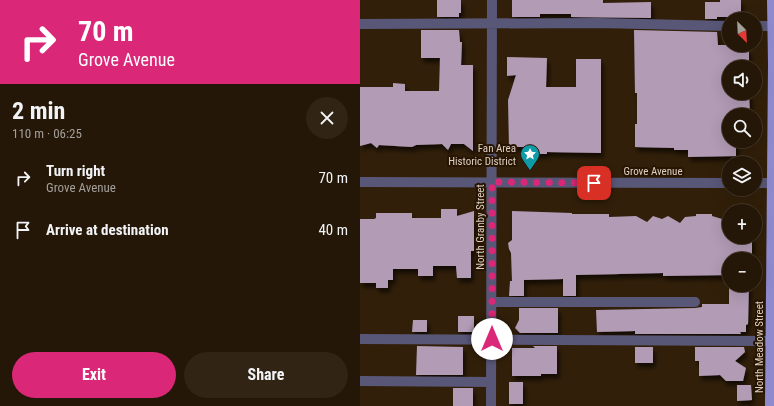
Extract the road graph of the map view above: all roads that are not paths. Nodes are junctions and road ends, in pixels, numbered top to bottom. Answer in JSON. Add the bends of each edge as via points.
{"nodes":[{"id":1,"x":492,"y":0,"type":"edge"},
{"id":2,"x":772,"y":0,"type":"edge"},
{"id":3,"x":493,"y":23,"type":"junction"},
{"id":4,"x":360,"y":24,"type":"edge"},
{"id":5,"x":722,"y":26,"type":"edge"},
{"id":6,"x":762,"y":26,"type":"edge"},
{"id":7,"x":773,"y":26,"type":"edge"},
{"id":8,"x":773,"y":64,"type":"edge"},
{"id":9,"x":360,"y":182,"type":"edge"},
{"id":10,"x":492,"y":182,"type":"junction"},
{"id":11,"x":722,"y":183,"type":"edge"},
{"id":12,"x":762,"y":183,"type":"edge"},
{"id":13,"x":773,"y":184,"type":"edge"},
{"id":14,"x":492,"y":302,"type":"junction"},
{"id":15,"x":696,"y":302,"type":"dead end"},
{"id":16,"x":360,"y":339,"type":"edge"},
{"id":17,"x":492,"y":339,"type":"junction"},
{"id":18,"x":772,"y":341,"type":"edge"},
{"id":19,"x":360,"y":381,"type":"edge"},
{"id":20,"x":491,"y":382,"type":"junction"},
{"id":21,"x":491,"y":406,"type":"edge"},
{"id":22,"x":770,"y":406,"type":"edge"}],
"edges":[{"from":1,"to":3,"type":"street","name":"North Granby Street"},
{"from":2,"to":7,"type":"main road","name":"North Meadow Street"},
{"from":3,"to":4,"type":"street"},
{"from":3,"to":5,"type":"street"},
{"from":3,"to":10,"type":"street","name":"North Granby Street"},
{"from":6,"to":7,"type":"street"},
{"from":7,"to":8,"type":"main road","name":"North Meadow Street"},
{"from":8,"to":13,"type":"main road","name":"North Meadow Street"},
{"from":9,"to":10,"type":"street","name":"Grove Avenue"},
{"from":10,"to":11,"type":"street","name":"Grove Avenue"},
{"from":10,"to":14,"type":"street","name":"North Granby Street"},
{"from":12,"to":13,"type":"street"},
{"from":13,"to":18,"type":"main road","name":"North Meadow Street"},
{"from":14,"to":15,"type":"street"},
{"from":14,"to":17,"type":"street","name":"North Granby Street"},
{"from":16,"to":17,"type":"street"},
{"from":17,"to":18,"type":"street"},
{"from":17,"to":20,"type":"street","name":"North Granby Street"},
{"from":18,"to":22,"type":"main road","name":"North Meadow Street"},
{"from":19,"to":20,"type":"street"},
{"from":20,"to":21,"type":"street","name":"North Granby Street"}]}
